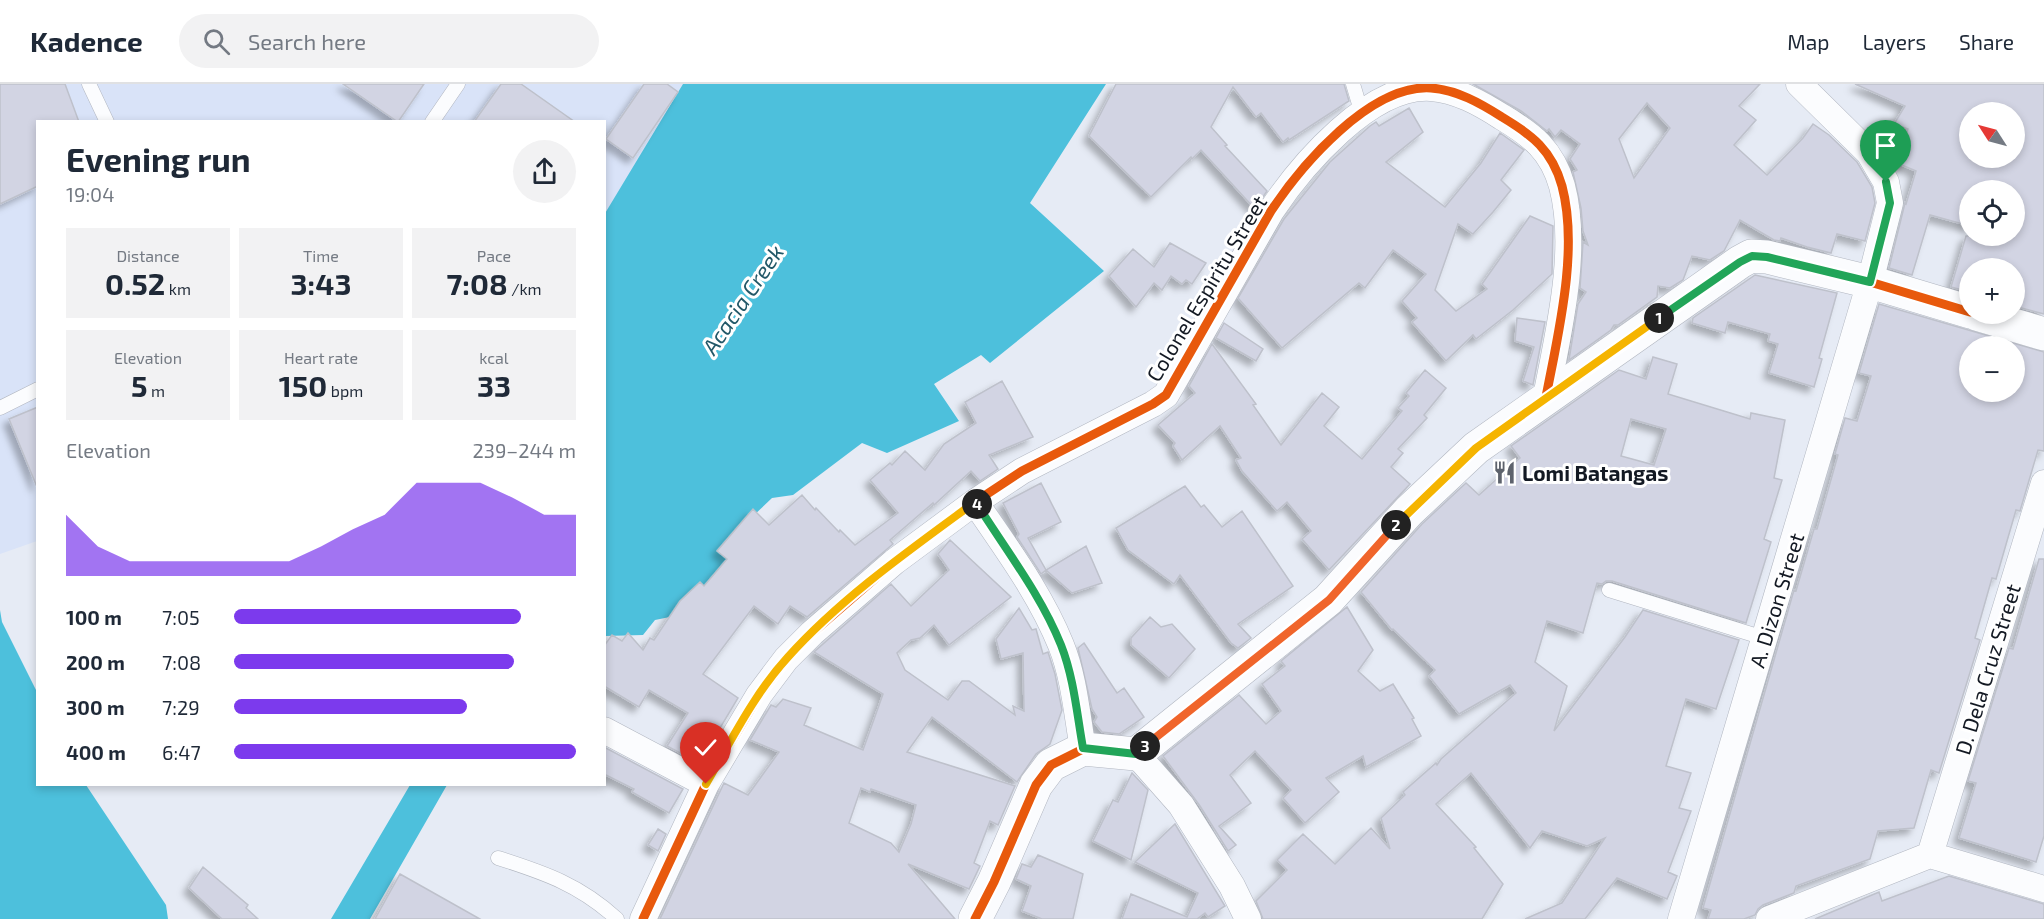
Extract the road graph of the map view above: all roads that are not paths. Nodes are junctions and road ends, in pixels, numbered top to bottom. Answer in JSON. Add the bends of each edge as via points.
{"nodes":[{"id":1,"x":89,"y":84,"type":"edge"},
{"id":2,"x":458,"y":84,"type":"edge"},
{"id":3,"x":1353,"y":84,"type":"edge"},
{"id":4,"x":1799,"y":84,"type":"edge"},
{"id":5,"x":1362,"y":114,"type":"junction"},
{"id":6,"x":106,"y":120,"type":"edge"},
{"id":7,"x":433,"y":120,"type":"edge"},
{"id":8,"x":1870,"y":282,"type":"junction"},
{"id":9,"x":1959,"y":309,"type":"edge"},
{"id":10,"x":2010,"y":324,"type":"edge"},
{"id":11,"x":2044,"y":334,"type":"edge"},
{"id":12,"x":36,"y":390,"type":"edge"},
{"id":13,"x":1546,"y":398,"type":"junction"},
{"id":14,"x":0,"y":408,"type":"edge"},
{"id":15,"x":2044,"y":483,"type":"edge"},
{"id":16,"x":975,"y":502,"type":"junction"},
{"id":17,"x":1609,"y":590,"type":"dead end"},
{"id":18,"x":1764,"y":639,"type":"junction"},
{"id":19,"x":606,"y":731,"type":"edge"},
{"id":20,"x":1083,"y":748,"type":"junction"},
{"id":21,"x":1136,"y":754,"type":"junction"},
{"id":22,"x":706,"y":784,"type":"junction"},
{"id":23,"x":1930,"y":855,"type":"junction"},
{"id":24,"x":498,"y":858,"type":"dead end"},
{"id":25,"x":2044,"y":889,"type":"edge"},
{"id":26,"x":617,"y":919,"type":"edge"},
{"id":27,"x":643,"y":919,"type":"edge"},
{"id":28,"x":975,"y":919,"type":"edge"},
{"id":29,"x":1248,"y":919,"type":"edge"},
{"id":30,"x":1681,"y":919,"type":"edge"},
{"id":31,"x":1769,"y":919,"type":"edge"}],
"edges":[{"from":1,"to":6,"type":"lane"},
{"from":2,"to":7,"type":"lane"},
{"from":3,"to":5,"type":"lane"},
{"from":4,"to":8,"type":"street","name":"A. Dizon Street","via":[[1869,153],[1886,182],[1890,203]]},
{"from":5,"to":13,"type":"street","name":"Colonel Espiritu Street","via":[[1387,99],[1419,88],[1433,88],[1461,95],[1518,126],[1550,157],[1562,187],[1567,244],[1563,307]]},
{"from":5,"to":16,"type":"street","name":"Colonel Espiritu Street","via":[[1325,144],[1288,185],[1166,395],[1022,471]]},
{"from":8,"to":9,"type":"street"},
{"from":8,"to":13,"type":"street","via":[[1752,256]]},
{"from":8,"to":18,"type":"street","name":"A. Dizon Street"},
{"from":10,"to":11,"type":"street"},
{"from":12,"to":14,"type":"lane"},
{"from":13,"to":21,"type":"street","via":[[1476,448],[1409,511],[1329,600]]},
{"from":15,"to":23,"type":"street","name":"D. Dela Cruz Street"},
{"from":16,"to":20,"type":"street","via":[[1040,601],[1062,646]]},
{"from":16,"to":22,"type":"street","name":"Colonel Espiritu Street","via":[[894,562],[786,658]]},
{"from":17,"to":18,"type":"lane"},
{"from":18,"to":30,"type":"street","name":"A. Dizon Street"},
{"from":19,"to":22,"type":"street"},
{"from":20,"to":21,"type":"street"},
{"from":20,"to":28,"type":"street","via":[[1051,765],[1036,785]]},
{"from":21,"to":29,"type":"street","via":[[1181,805]]},
{"from":22,"to":27,"type":"street","name":"Colonel Espiritu Street"},
{"from":23,"to":25,"type":"street"},
{"from":23,"to":31,"type":"street"},
{"from":24,"to":26,"type":"lane","via":[[548,874],[598,902]]}]}
